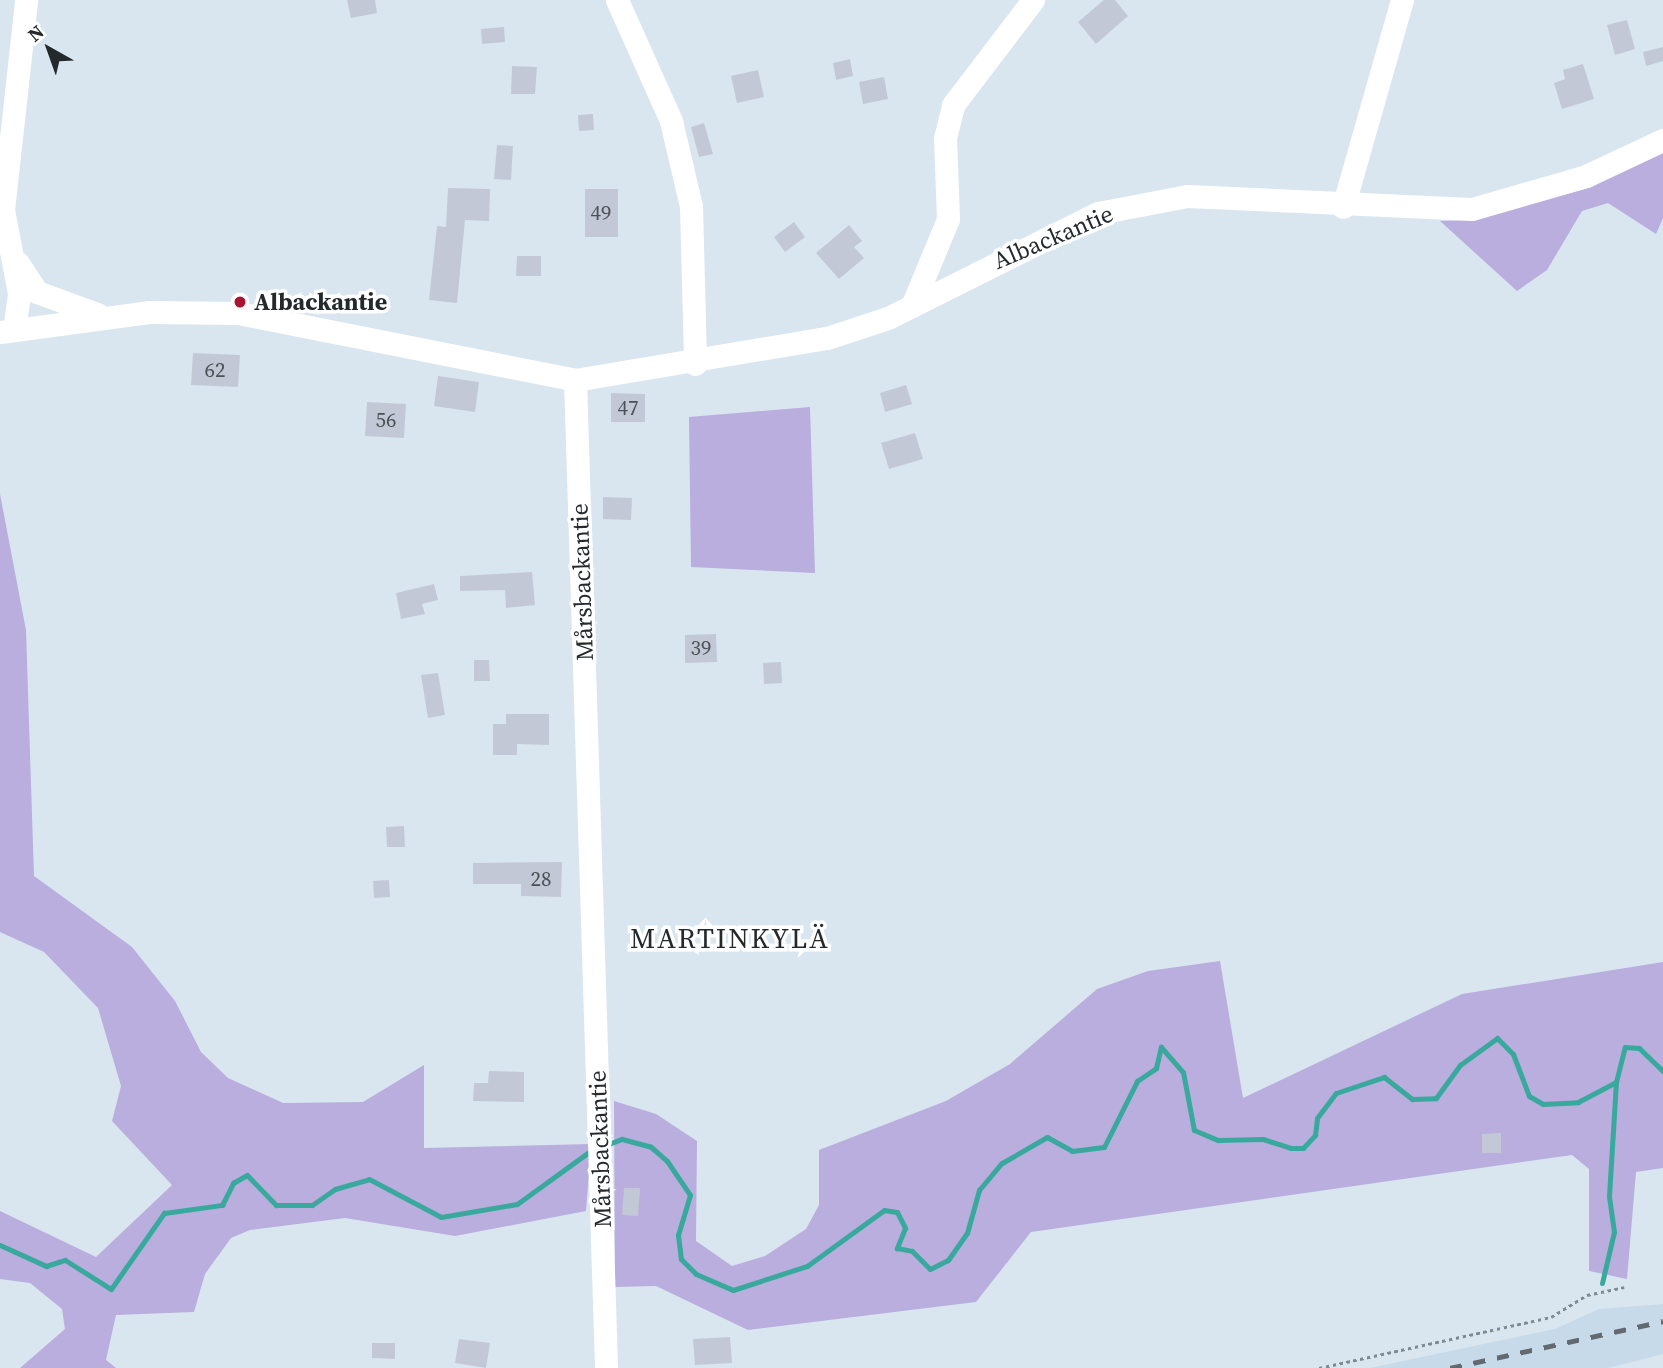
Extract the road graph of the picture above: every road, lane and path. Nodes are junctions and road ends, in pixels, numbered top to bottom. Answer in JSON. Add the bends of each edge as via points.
{"nodes":[{"id":1,"x":26,"y":0,"type":"edge"},
{"id":2,"x":617,"y":0,"type":"edge"},
{"id":3,"x":1034,"y":0,"type":"edge"},
{"id":4,"x":1402,"y":0,"type":"edge"},
{"id":5,"x":1663,"y":140,"type":"edge"},
{"id":6,"x":1343,"y":207,"type":"junction"},
{"id":7,"x":14,"y":258,"type":"junction"},
{"id":8,"x":912,"y":306,"type":"junction"},
{"id":9,"x":103,"y":316,"type":"junction"},
{"id":10,"x":7,"y":331,"type":"edge"},
{"id":11,"x":695,"y":364,"type":"junction"},
{"id":12,"x":575,"y":380,"type":"junction"},
{"id":13,"x":1624,"y":1287,"type":"dead end"},
{"id":14,"x":606,"y":1368,"type":"edge"},
{"id":15,"x":1319,"y":1368,"type":"edge"}],
"edges":[{"from":1,"to":7,"type":"street","via":[[3,210]]},
{"from":2,"to":11,"type":"street","via":[[671,121],[691,205]]},
{"from":3,"to":8,"type":"street","via":[[953,105],[946,138],[948,219]]},
{"from":4,"to":6,"type":"street"},
{"from":5,"to":6,"type":"street","name":"Albackantie","via":[[1586,176],[1472,209]]},
{"from":6,"to":8,"type":"street","name":"Albackantie","via":[[1187,196],[1098,213]]},
{"from":7,"to":9,"type":"street","via":[[37,292]]},
{"from":7,"to":10,"type":"street","via":[[19,293]]},
{"from":8,"to":11,"type":"street","name":"Albackantie","via":[[827,338]]},
{"from":9,"to":10,"type":"street"},
{"from":9,"to":12,"type":"street","via":[[213,313],[284,319]]},
{"from":11,"to":12,"type":"street","name":"Albackantie"},
{"from":12,"to":14,"type":"street","name":"Mårsbackantie"},
{"from":13,"to":15,"type":"path","via":[[1587,1295],[1551,1317]]}]}
